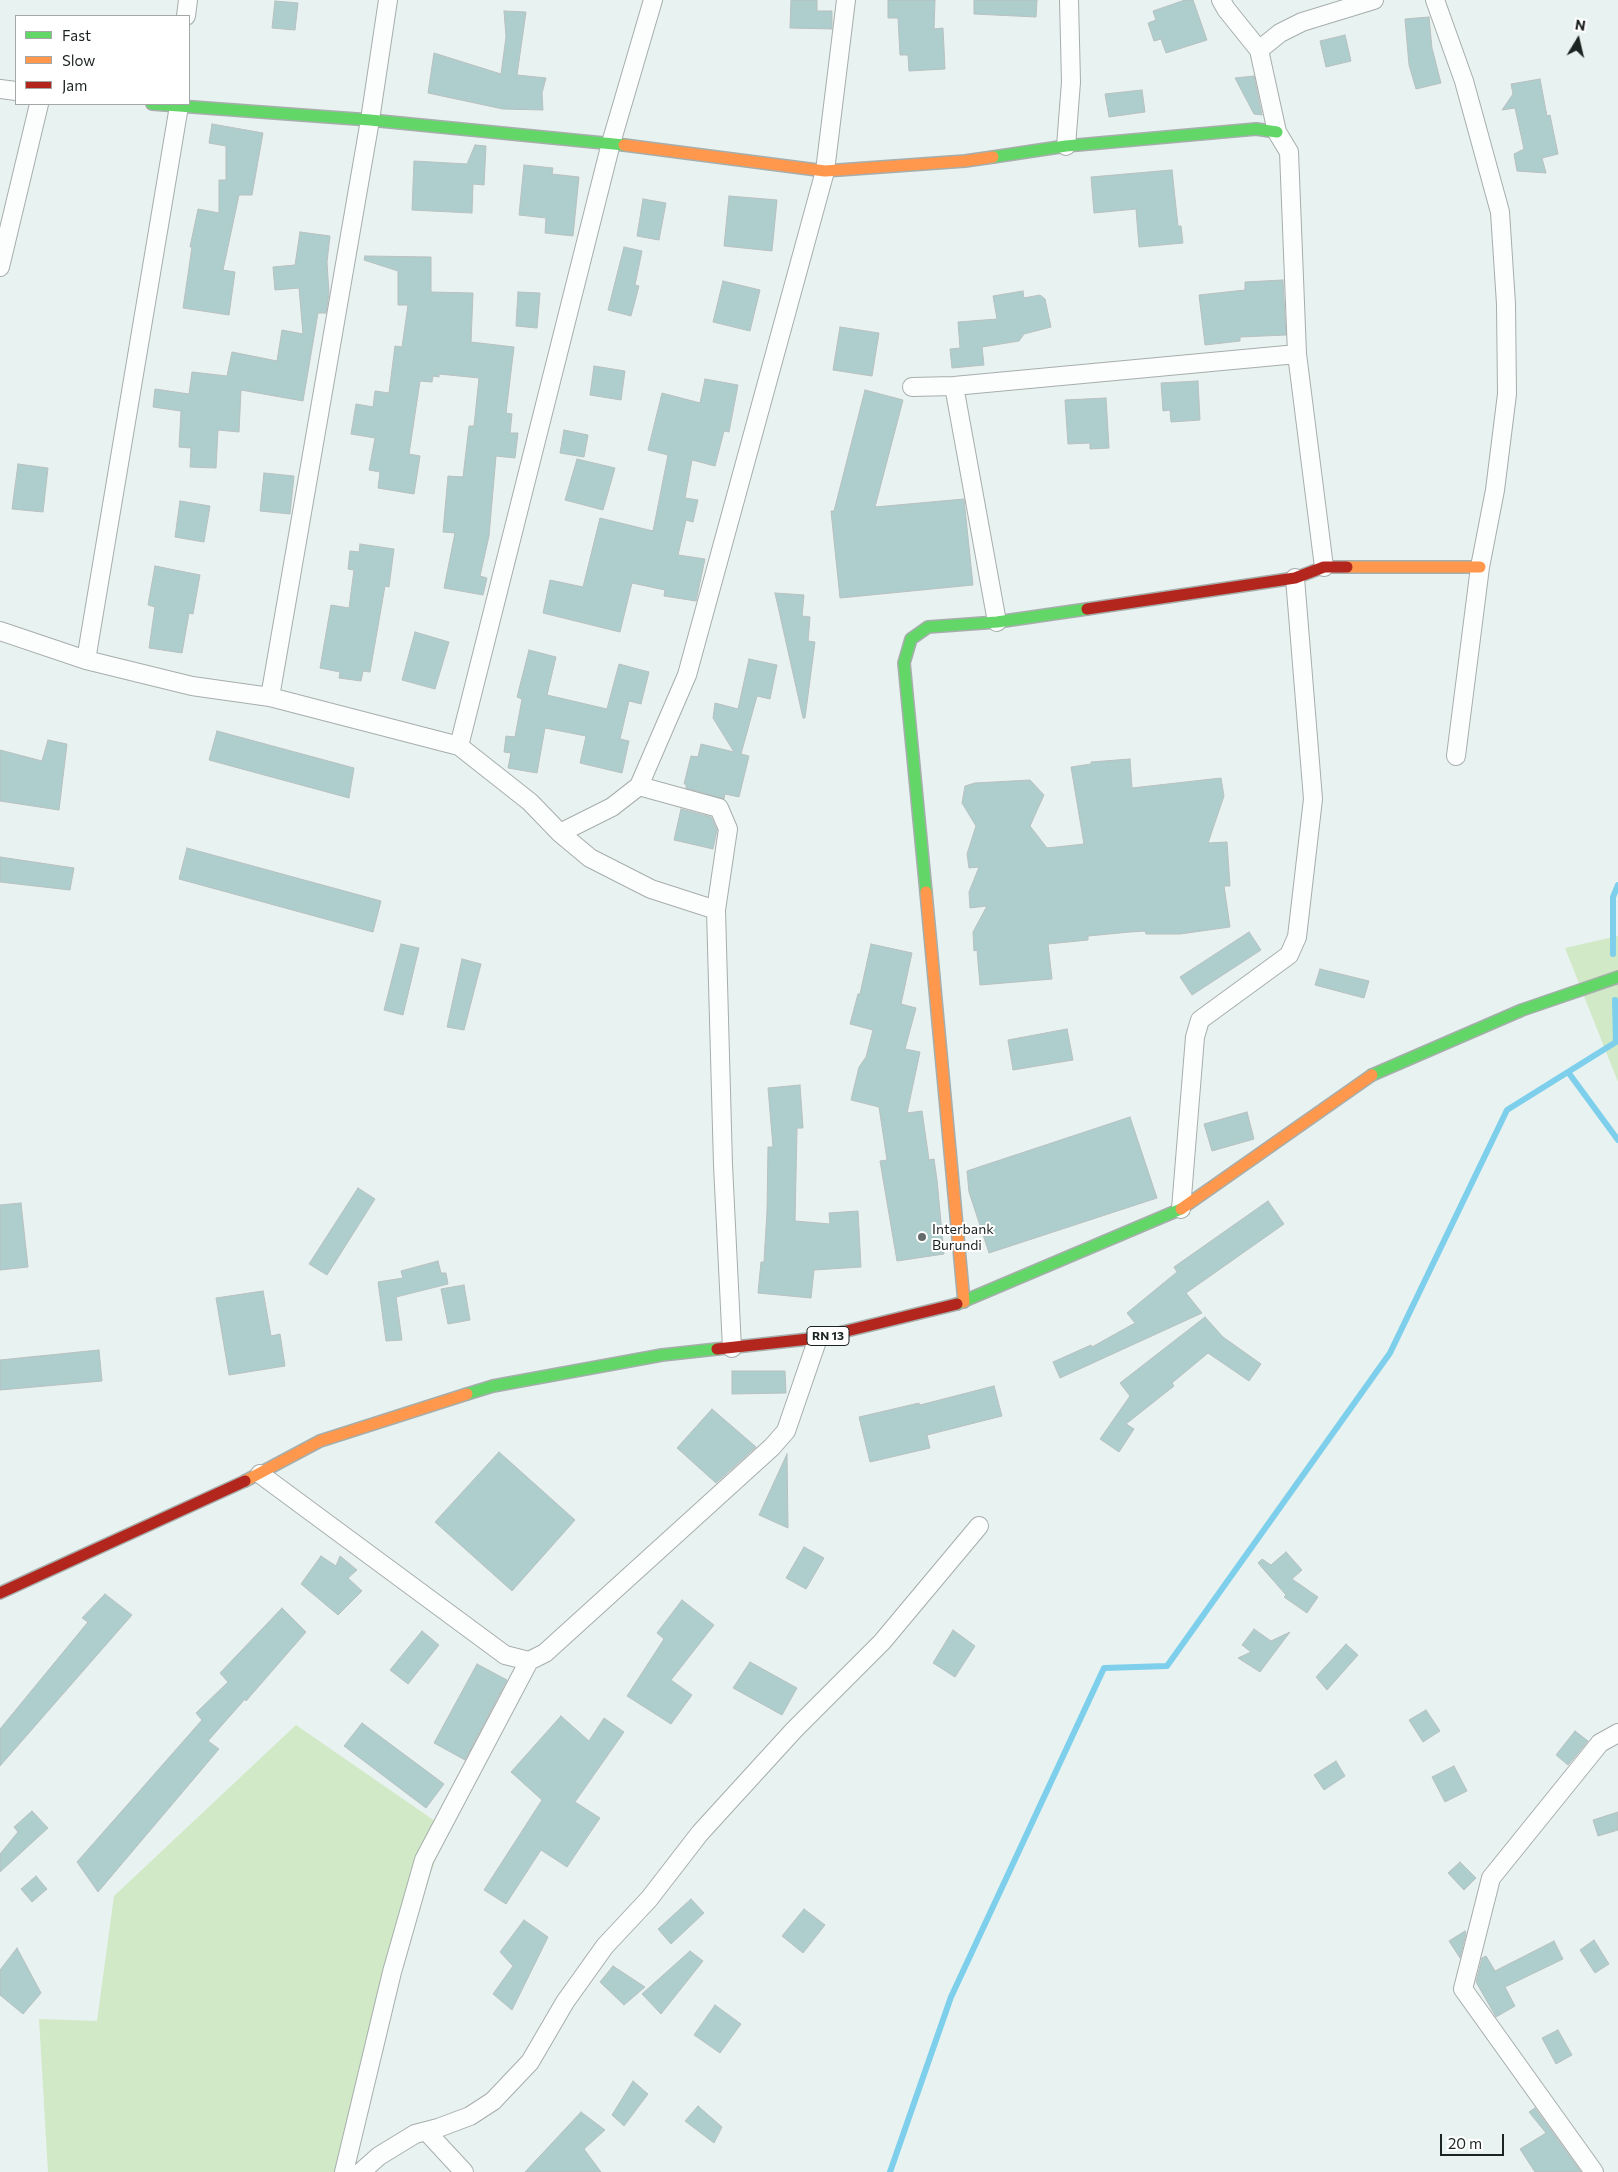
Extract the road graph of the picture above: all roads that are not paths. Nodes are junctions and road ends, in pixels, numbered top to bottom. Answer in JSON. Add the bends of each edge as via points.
{"nodes":[{"id":1,"x":188,"y":0,"type":"edge"},
{"id":2,"x":388,"y":0,"type":"edge"},
{"id":3,"x":653,"y":0,"type":"edge"},
{"id":4,"x":846,"y":0,"type":"edge"},
{"id":5,"x":1069,"y":0,"type":"edge"},
{"id":6,"x":1221,"y":0,"type":"edge"},
{"id":7,"x":1374,"y":0,"type":"edge"},
{"id":8,"x":1435,"y":0,"type":"edge"},
{"id":9,"x":186,"y":15,"type":"edge"},
{"id":10,"x":1259,"y":50,"type":"junction"},
{"id":11,"x":0,"y":89,"type":"edge"},
{"id":12,"x":15,"y":91,"type":"edge"},
{"id":13,"x":39,"y":105,"type":"edge"},
{"id":14,"x":180,"y":105,"type":"edge"},
{"id":15,"x":370,"y":120,"type":"junction"},
{"id":16,"x":1277,"y":132,"type":"junction"},
{"id":17,"x":611,"y":143,"type":"junction"},
{"id":18,"x":1066,"y":146,"type":"junction"},
{"id":19,"x":825,"y":171,"type":"junction"},
{"id":20,"x":0,"y":267,"type":"edge"},
{"id":21,"x":1297,"y":354,"type":"junction"},
{"id":22,"x":954,"y":386,"type":"junction"},
{"id":23,"x":912,"y":387,"type":"dead end"},
{"id":24,"x":1324,"y":566,"type":"junction"},
{"id":25,"x":1480,"y":567,"type":"junction"},
{"id":26,"x":1295,"y":578,"type":"junction"},
{"id":27,"x":997,"y":622,"type":"junction"},
{"id":28,"x":0,"y":631,"type":"edge"},
{"id":29,"x":86,"y":660,"type":"junction"},
{"id":30,"x":270,"y":697,"type":"junction"},
{"id":31,"x":459,"y":746,"type":"junction"},
{"id":32,"x":1456,"y":756,"type":"dead end"},
{"id":33,"x":639,"y":786,"type":"junction"},
{"id":34,"x":560,"y":833,"type":"junction"},
{"id":35,"x":716,"y":910,"type":"junction"},
{"id":36,"x":1618,"y":977,"type":"edge"},
{"id":37,"x":1180,"y":1209,"type":"junction"},
{"id":38,"x":964,"y":1302,"type":"junction"},
{"id":39,"x":818,"y":1338,"type":"junction"},
{"id":40,"x":732,"y":1348,"type":"junction"},
{"id":41,"x":260,"y":1474,"type":"junction"},
{"id":42,"x":979,"y":1526,"type":"dead end"},
{"id":43,"x":0,"y":1593,"type":"edge"},
{"id":44,"x":529,"y":1661,"type":"junction"},
{"id":45,"x":1618,"y":1733,"type":"edge"},
{"id":46,"x":426,"y":2131,"type":"junction"},
{"id":47,"x":344,"y":2172,"type":"edge"},
{"id":48,"x":361,"y":2172,"type":"edge"},
{"id":49,"x":464,"y":2172,"type":"edge"},
{"id":50,"x":1594,"y":2172,"type":"edge"}],
"edges":[{"from":1,"to":9,"type":"street"},
{"from":2,"to":15,"type":"street"},
{"from":3,"to":17,"type":"street"},
{"from":4,"to":19,"type":"street"},
{"from":5,"to":18,"type":"street","via":[[1071,82]]},
{"from":6,"to":10,"type":"street"},
{"from":7,"to":10,"type":"street","via":[[1302,22],[1280,33]]},
{"from":8,"to":25,"type":"street","via":[[1464,81],[1500,212],[1507,394],[1495,490]]},
{"from":10,"to":16,"type":"street"},
{"from":11,"to":12,"type":"street"},
{"from":13,"to":20,"type":"street"},
{"from":14,"to":15,"type":"street"},
{"from":14,"to":29,"type":"street"},
{"from":15,"to":17,"type":"street"},
{"from":15,"to":30,"type":"street"},
{"from":16,"to":18,"type":"street","via":[[1256,129]]},
{"from":16,"to":21,"type":"street","via":[[1289,152]]},
{"from":17,"to":19,"type":"street"},
{"from":17,"to":31,"type":"street"},
{"from":18,"to":19,"type":"street","via":[[965,161]]},
{"from":19,"to":33,"type":"street","via":[[687,675]]},
{"from":21,"to":22,"type":"street"},
{"from":21,"to":24,"type":"street"},
{"from":22,"to":23,"type":"street"},
{"from":22,"to":27,"type":"street"},
{"from":24,"to":25,"type":"street"},
{"from":24,"to":26,"type":"street"},
{"from":25,"to":32,"type":"street"},
{"from":26,"to":27,"type":"street"},
{"from":26,"to":37,"type":"street","via":[[1312,799],[1297,937],[1289,955],[1200,1020],[1195,1037]]},
{"from":27,"to":38,"type":"street","via":[[928,627],[911,639],[904,663]]},
{"from":28,"to":29,"type":"street"},
{"from":29,"to":30,"type":"street","via":[[192,686]]},
{"from":30,"to":31,"type":"street"},
{"from":31,"to":34,"type":"street","via":[[530,802]]},
{"from":33,"to":34,"type":"street","via":[[612,807]]},
{"from":33,"to":35,"type":"street","via":[[719,808],[728,829]]},
{"from":34,"to":35,"type":"street","via":[[590,858],[651,889]]},
{"from":35,"to":40,"type":"street","via":[[723,1175]]},
{"from":36,"to":37,"type":"street","number":"RN 13","via":[[1522,1010],[1372,1075]]},
{"from":37,"to":38,"type":"street","number":"RN 13"},
{"from":38,"to":39,"type":"street","number":"RN 13"},
{"from":39,"to":40,"type":"street","number":"RN 13"},
{"from":39,"to":44,"type":"street","via":[[786,1431],[772,1448],[545,1653]]},
{"from":40,"to":41,"type":"street","number":"RN 13","via":[[662,1355],[493,1386],[320,1441]]},
{"from":41,"to":43,"type":"street","number":"RN 13"},
{"from":41,"to":44,"type":"street","via":[[505,1655]]},
{"from":42,"to":46,"type":"street","via":[[882,1642],[794,1730],[700,1833],[649,1899],[606,1946],[565,2002],[530,2062],[493,2101],[470,2116]]},
{"from":44,"to":47,"type":"street","via":[[424,1860],[392,1972]]},
{"from":45,"to":50,"type":"street","via":[[1600,1742],[1491,1878],[1463,1989]]},
{"from":46,"to":48,"type":"street","via":[[415,2134],[379,2156]]},
{"from":46,"to":49,"type":"street"}]}
